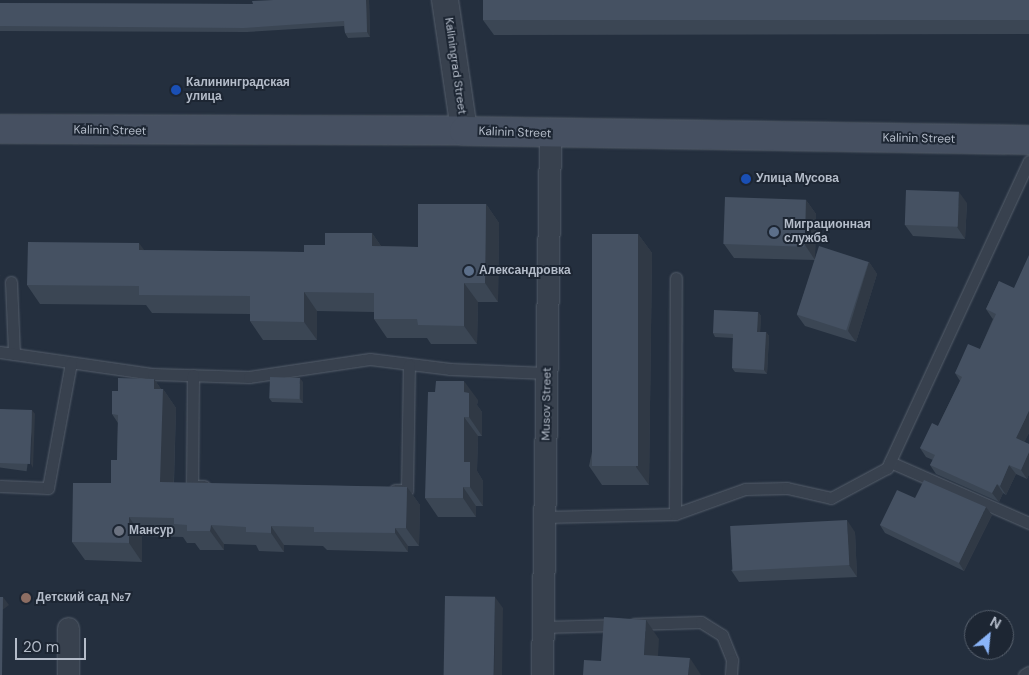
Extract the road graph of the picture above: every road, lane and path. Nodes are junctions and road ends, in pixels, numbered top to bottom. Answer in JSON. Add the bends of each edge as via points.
{"nodes":[{"id":1,"x":445,"y":0,"type":"edge"},
{"id":2,"x":0,"y":129,"type":"edge"},
{"id":3,"x":464,"y":131,"type":"junction"},
{"id":4,"x":550,"y":134,"type":"junction"},
{"id":5,"x":1029,"y":140,"type":"edge"},
{"id":6,"x":1029,"y":161,"type":"edge"},
{"id":7,"x":676,"y":278,"type":"dead end"},
{"id":8,"x":11,"y":282,"type":"dead end"},
{"id":9,"x":0,"y":352,"type":"edge"},
{"id":10,"x":14,"y":354,"type":"junction"},
{"id":11,"x":71,"y":363,"type":"junction"},
{"id":12,"x":409,"y":364,"type":"junction"},
{"id":13,"x":547,"y":373,"type":"junction"},
{"id":14,"x":193,"y":375,"type":"junction"},
{"id":15,"x":890,"y":462,"type":"junction"},
{"id":16,"x":0,"y":486,"type":"edge"},
{"id":17,"x":212,"y":487,"type":"edge"},
{"id":18,"x":378,"y":490,"type":"edge"},
{"id":19,"x":674,"y":514,"type":"junction"},
{"id":20,"x":544,"y":517,"type":"junction"},
{"id":21,"x":1029,"y":523,"type":"edge"},
{"id":22,"x":542,"y":627,"type":"junction"},
{"id":23,"x":68,"y":628,"type":"dead end"},
{"id":24,"x":1029,"y":672,"type":"edge"},
{"id":25,"x":68,"y":675,"type":"edge"},
{"id":26,"x":542,"y":675,"type":"edge"},
{"id":27,"x":731,"y":675,"type":"edge"},
{"id":28,"x":1024,"y":675,"type":"edge"}],
"edges":[{"from":1,"to":3,"type":"street","name":"Kaliningrad Street"},
{"from":2,"to":3,"type":"main road","name":"Kalinin Street"},
{"from":3,"to":4,"type":"main road","name":"Kalinin Street"},
{"from":4,"to":5,"type":"main road","name":"Kalinin Street"},
{"from":4,"to":13,"type":"street","name":"Musov Street"},
{"from":6,"to":15,"type":"lane"},
{"from":7,"to":19,"type":"lane"},
{"from":8,"to":10,"type":"lane"},
{"from":9,"to":10,"type":"lane"},
{"from":10,"to":11,"type":"lane"},
{"from":11,"to":14,"type":"lane","via":[[153,374]]},
{"from":11,"to":16,"type":"lane","via":[[48,488]]},
{"from":12,"to":13,"type":"lane"},
{"from":12,"to":14,"type":"lane","via":[[370,359],[249,377]]},
{"from":12,"to":18,"type":"lane","via":[[408,490]]},
{"from":13,"to":20,"type":"street","name":"Musov Street"},
{"from":14,"to":17,"type":"lane","via":[[192,486]]},
{"from":15,"to":19,"type":"lane","via":[[887,468],[831,498],[786,488],[745,489]]},
{"from":15,"to":21,"type":"lane"},
{"from":19,"to":20,"type":"lane"},
{"from":20,"to":22,"type":"street","name":"Musov Street"},
{"from":22,"to":26,"type":"street","name":"Musov Street"},
{"from":22,"to":27,"type":"lane","via":[[701,622],[722,635],[732,660]]},
{"from":23,"to":25,"type":"street"},
{"from":24,"to":28,"type":"lane"}]}
